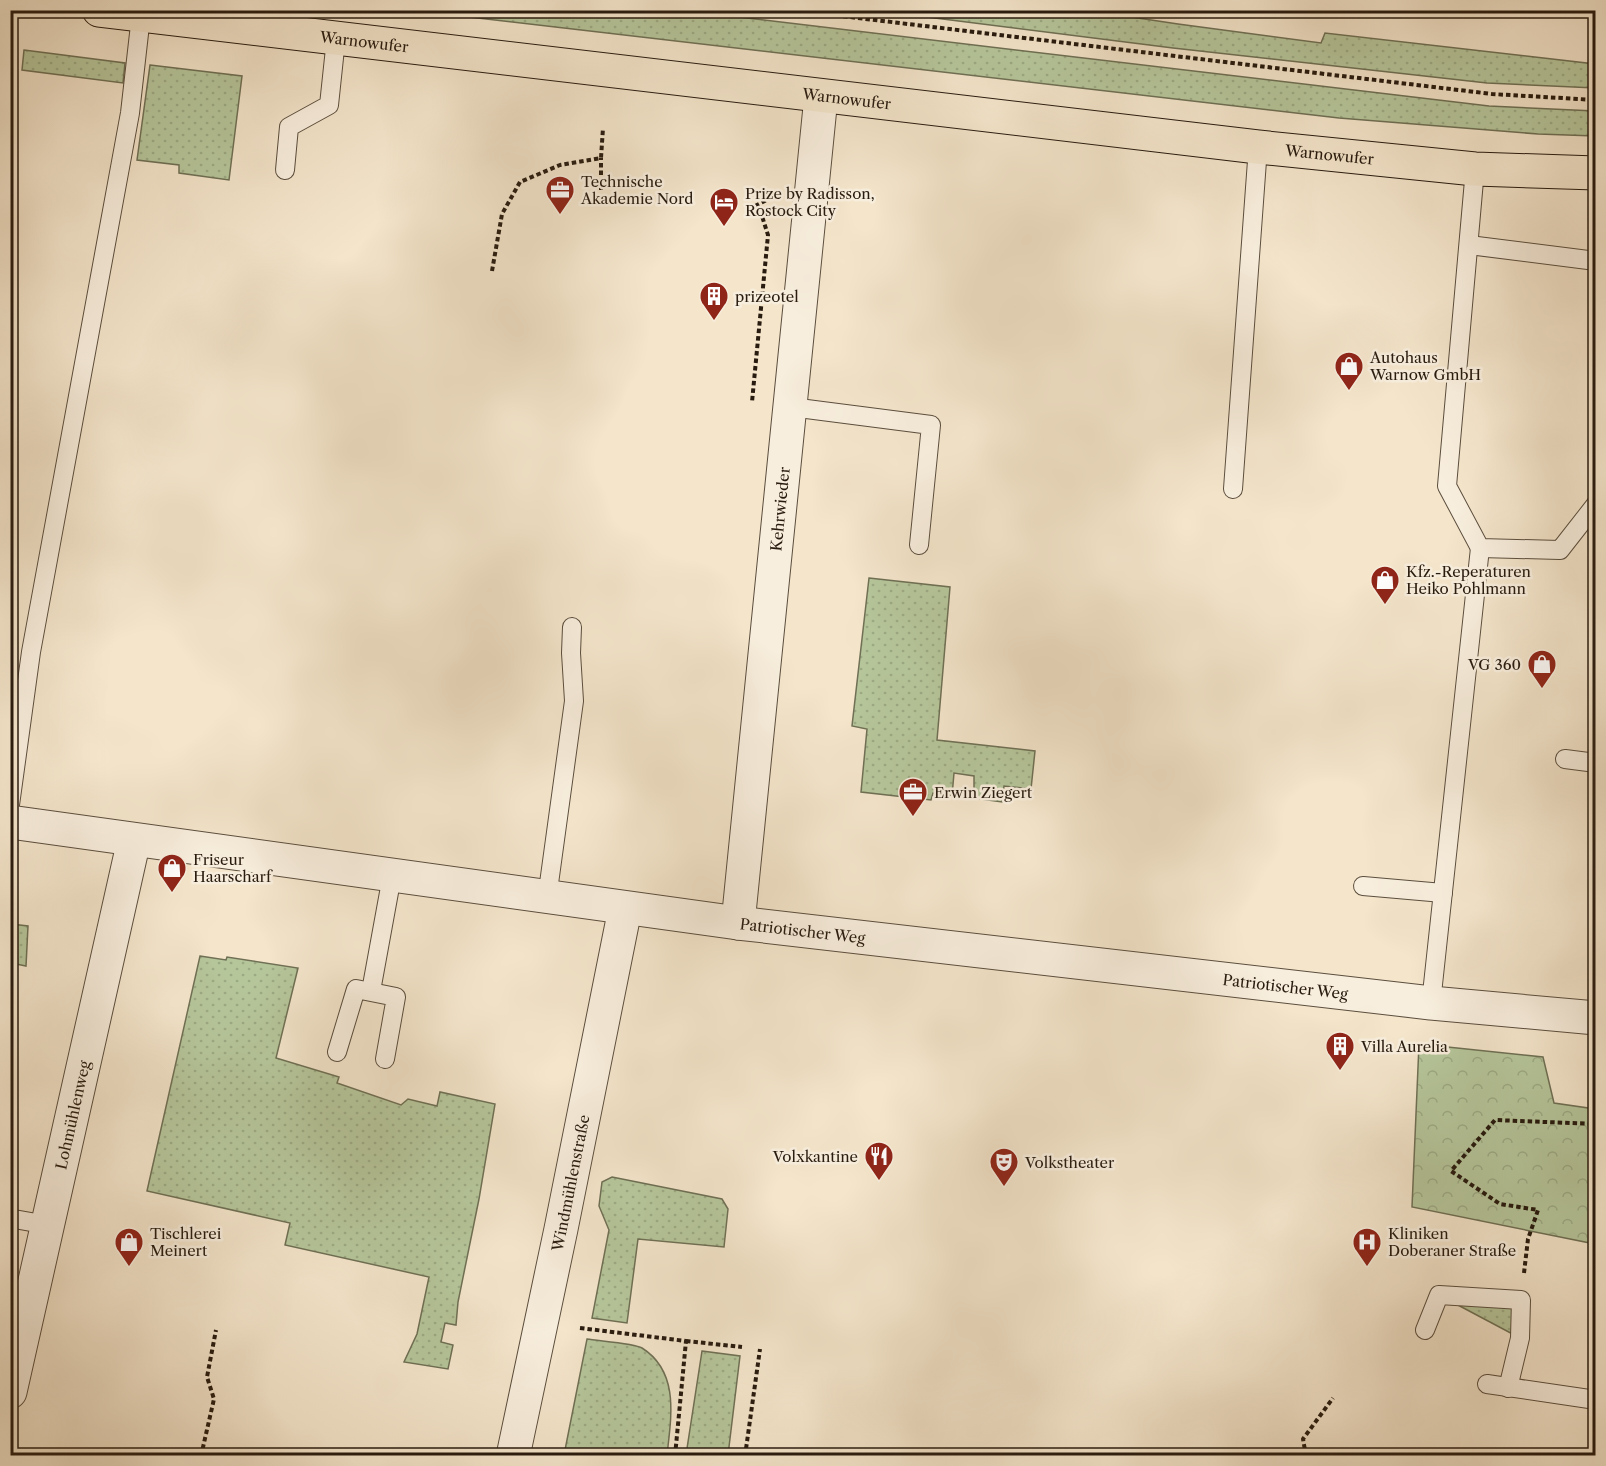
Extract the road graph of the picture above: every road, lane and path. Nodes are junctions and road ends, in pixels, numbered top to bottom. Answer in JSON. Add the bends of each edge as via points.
{"nodes":[{"id":1,"x":99,"y":10,"type":"edge"},
{"id":2,"x":791,"y":10,"type":"edge"},
{"id":3,"x":141,"y":16,"type":"junction"},
{"id":4,"x":336,"y":39,"type":"junction"},
{"id":5,"x":821,"y":97,"type":"junction"},
{"id":6,"x":1596,"y":100,"type":"edge"},
{"id":7,"x":603,"y":128,"type":"dead end"},
{"id":8,"x":1258,"y":147,"type":"junction"},
{"id":9,"x":601,"y":158,"type":"junction"},
{"id":10,"x":1475,"y":169,"type":"junction"},
{"id":11,"x":285,"y":170,"type":"dead end"},
{"id":12,"x":1596,"y":173,"type":"edge"},
{"id":13,"x":601,"y":190,"type":"dead end"},
{"id":14,"x":774,"y":196,"type":"dead end"},
{"id":15,"x":755,"y":206,"type":"junction"},
{"id":16,"x":747,"y":211,"type":"dead end"},
{"id":17,"x":1469,"y":245,"type":"junction"},
{"id":18,"x":1596,"y":261,"type":"edge"},
{"id":19,"x":492,"y":271,"type":"dead end"},
{"id":20,"x":752,"y":402,"type":"dead end"},
{"id":21,"x":791,"y":407,"type":"junction"},
{"id":22,"x":1233,"y":489,"type":"dead end"},
{"id":23,"x":1596,"y":504,"type":"edge"},
{"id":24,"x":919,"y":545,"type":"dead end"},
{"id":25,"x":1480,"y":548,"type":"junction"},
{"id":26,"x":572,"y":627,"type":"dead end"},
{"id":27,"x":1565,"y":759,"type":"dead end"},
{"id":28,"x":1596,"y":763,"type":"edge"},
{"id":29,"x":10,"y":805,"type":"edge"},
{"id":30,"x":10,"y":822,"type":"edge"},
{"id":31,"x":134,"y":840,"type":"junction"},
{"id":32,"x":392,"y":876,"type":"junction"},
{"id":33,"x":1363,"y":886,"type":"dead end"},
{"id":34,"x":1443,"y":893,"type":"junction"},
{"id":35,"x":547,"y":898,"type":"junction"},
{"id":36,"x":625,"y":909,"type":"junction"},
{"id":37,"x":749,"y":925,"type":"junction"},
{"id":38,"x":371,"y":991,"type":"junction"},
{"id":39,"x":1431,"y":1003,"type":"junction"},
{"id":40,"x":1596,"y":1018,"type":"edge"},
{"id":41,"x":337,"y":1052,"type":"dead end"},
{"id":42,"x":385,"y":1059,"type":"dead end"},
{"id":43,"x":1596,"y":1124,"type":"edge"},
{"id":44,"x":14,"y":1219,"type":"dead end"},
{"id":45,"x":48,"y":1225,"type":"junction"},
{"id":46,"x":1521,"y":1300,"type":"junction"},
{"id":47,"x":580,"y":1328,"type":"dead end"},
{"id":48,"x":216,"y":1330,"type":"dead end"},
{"id":49,"x":1425,"y":1330,"type":"dead end"},
{"id":50,"x":686,"y":1341,"type":"junction"},
{"id":51,"x":742,"y":1347,"type":"dead end"},
{"id":52,"x":760,"y":1349,"type":"dead end"},
{"id":53,"x":1486,"y":1384,"type":"dead end"},
{"id":54,"x":1508,"y":1388,"type":"junction"},
{"id":55,"x":10,"y":1392,"type":"edge"},
{"id":56,"x":1333,"y":1398,"type":"dead end"},
{"id":57,"x":1596,"y":1400,"type":"edge"},
{"id":58,"x":201,"y":1455,"type":"edge"},
{"id":59,"x":513,"y":1455,"type":"edge"},
{"id":60,"x":675,"y":1455,"type":"edge"},
{"id":61,"x":745,"y":1455,"type":"edge"},
{"id":62,"x":1306,"y":1455,"type":"edge"}],
"edges":[{"from":1,"to":3,"type":"main road","name":"Warnowufer"},
{"from":2,"to":6,"type":"path","via":[[1492,94]]},
{"from":3,"to":4,"type":"main road","name":"Warnowufer"},
{"from":3,"to":29,"type":"lane","via":[[130,113],[31,652]]},
{"from":4,"to":5,"type":"main road","name":"Warnowufer"},
{"from":4,"to":11,"type":"lane","via":[[329,105],[289,127]]},
{"from":5,"to":8,"type":"main road","name":"Warnowufer"},
{"from":5,"to":21,"type":"street","name":"Kehrwieder"},
{"from":7,"to":9,"type":"path"},
{"from":8,"to":10,"type":"main road","name":"Warnowufer"},
{"from":8,"to":22,"type":"lane"},
{"from":9,"to":13,"type":"path"},
{"from":9,"to":19,"type":"path","via":[[560,165],[520,182],[502,214]]},
{"from":10,"to":12,"type":"main road","name":"Warnowufer"},
{"from":10,"to":17,"type":"lane"},
{"from":14,"to":15,"type":"path"},
{"from":15,"to":16,"type":"path"},
{"from":15,"to":20,"type":"path","via":[[768,235]]},
{"from":17,"to":18,"type":"lane"},
{"from":17,"to":25,"type":"lane","via":[[1447,486]]},
{"from":21,"to":24,"type":"lane","via":[[931,425]]},
{"from":21,"to":37,"type":"street","name":"Kehrwieder"},
{"from":23,"to":25,"type":"lane","via":[[1560,550]]},
{"from":25,"to":34,"type":"lane"},
{"from":26,"to":35,"type":"lane","via":[[574,701]]},
{"from":27,"to":28,"type":"lane"},
{"from":30,"to":31,"type":"street","name":"Patriotischer Weg"},
{"from":31,"to":32,"type":"street","name":"Patriotischer Weg"},
{"from":31,"to":45,"type":"street","name":"Lohmühlenweg"},
{"from":32,"to":35,"type":"street","name":"Patriotischer Weg"},
{"from":32,"to":38,"type":"lane"},
{"from":33,"to":34,"type":"lane"},
{"from":34,"to":39,"type":"lane"},
{"from":35,"to":36,"type":"street","name":"Patriotischer Weg"},
{"from":36,"to":37,"type":"street","name":"Patriotischer Weg"},
{"from":36,"to":59,"type":"street","name":"Windmühlenstraße"},
{"from":37,"to":39,"type":"street","name":"Patriotischer Weg"},
{"from":38,"to":41,"type":"lane","via":[[356,989]]},
{"from":38,"to":42,"type":"lane","via":[[396,997]]},
{"from":39,"to":40,"type":"street","name":"Patriotischer Weg"},
{"from":43,"to":46,"type":"path","via":[[1495,1120],[1451,1171],[1500,1204],[1538,1210],[1528,1239]]},
{"from":44,"to":45,"type":"lane"},
{"from":45,"to":55,"type":"street","name":"Lohmühlenweg"},
{"from":46,"to":49,"type":"lane","via":[[1439,1295]]},
{"from":46,"to":54,"type":"lane","via":[[1520,1338]]},
{"from":47,"to":50,"type":"path"},
{"from":48,"to":58,"type":"path","via":[[207,1377],[214,1399]]},
{"from":50,"to":51,"type":"path"},
{"from":50,"to":60,"type":"path"},
{"from":52,"to":61,"type":"path"},
{"from":53,"to":54,"type":"lane"},
{"from":54,"to":57,"type":"lane"},
{"from":56,"to":62,"type":"path","via":[[1303,1439]]}]}
